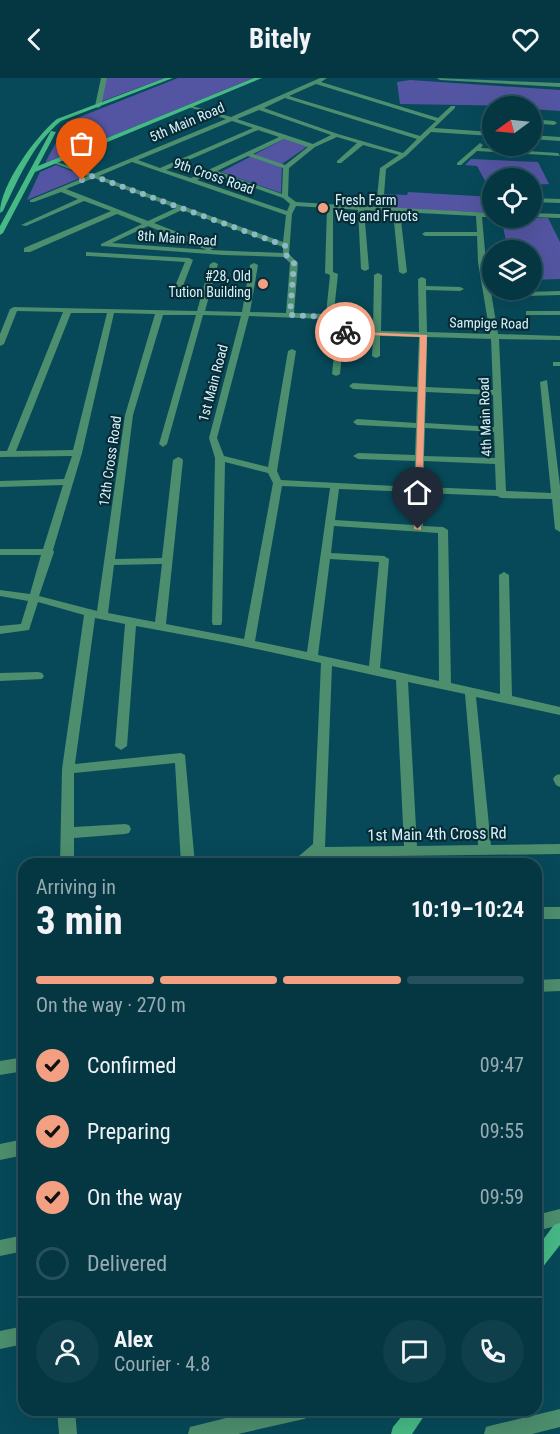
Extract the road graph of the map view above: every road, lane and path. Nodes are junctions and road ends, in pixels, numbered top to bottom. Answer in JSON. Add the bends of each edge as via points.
{"nodes":[{"id":1,"x":104,"y":78,"type":"edge"},
{"id":2,"x":170,"y":78,"type":"edge"},
{"id":3,"x":259,"y":78,"type":"edge"},
{"id":4,"x":324,"y":78,"type":"edge"},
{"id":5,"x":440,"y":78,"type":"edge"},
{"id":6,"x":316,"y":82,"type":"junction"},
{"id":7,"x":560,"y":85,"type":"edge"},
{"id":8,"x":284,"y":96,"type":"junction"},
{"id":9,"x":98,"y":106,"type":"junction"},
{"id":10,"x":191,"y":106,"type":"junction"},
{"id":11,"x":453,"y":107,"type":"dead end"},
{"id":12,"x":259,"y":108,"type":"junction"},
{"id":13,"x":230,"y":118,"type":"junction"},
{"id":14,"x":60,"y":120,"type":"junction"},
{"id":15,"x":439,"y":120,"type":"junction"},
{"id":16,"x":542,"y":122,"type":"edge"},
{"id":17,"x":554,"y":123,"type":"dead end"},
{"id":18,"x":256,"y":129,"type":"junction"},
{"id":19,"x":430,"y":130,"type":"junction"},
{"id":20,"x":482,"y":133,"type":"edge"},
{"id":21,"x":336,"y":135,"type":"junction"},
{"id":22,"x":284,"y":137,"type":"junction"},
{"id":23,"x":422,"y":138,"type":"junction"},
{"id":24,"x":556,"y":141,"type":"edge"},
{"id":25,"x":362,"y":142,"type":"junction"},
{"id":26,"x":482,"y":143,"type":"edge"},
{"id":27,"x":312,"y":146,"type":"junction"},
{"id":28,"x":475,"y":149,"type":"junction"},
{"id":29,"x":250,"y":155,"type":"junction"},
{"id":30,"x":404,"y":155,"type":"junction"},
{"id":31,"x":559,"y":156,"type":"edge"},
{"id":32,"x":132,"y":160,"type":"junction"},
{"id":33,"x":53,"y":161,"type":"junction"},
{"id":34,"x":339,"y":162,"type":"dead end"},
{"id":35,"x":459,"y":164,"type":"dead end"},
{"id":36,"x":286,"y":167,"type":"junction"},
{"id":37,"x":160,"y":170,"type":"junction"},
{"id":38,"x":214,"y":172,"type":"junction"},
{"id":39,"x":32,"y":173,"type":"junction"},
{"id":40,"x":18,"y":176,"type":"junction"},
{"id":41,"x":93,"y":176,"type":"junction"},
{"id":42,"x":191,"y":181,"type":"junction"},
{"id":43,"x":60,"y":189,"type":"junction"},
{"id":44,"x":285,"y":197,"type":"junction"},
{"id":45,"x":85,"y":198,"type":"junction"},
{"id":46,"x":542,"y":200,"type":"edge"},
{"id":47,"x":32,"y":201,"type":"dead end"},
{"id":48,"x":560,"y":201,"type":"edge"},
{"id":49,"x":294,"y":204,"type":"junction"},
{"id":50,"x":330,"y":206,"type":"junction"},
{"id":51,"x":181,"y":208,"type":"junction"},
{"id":52,"x":361,"y":208,"type":"junction"},
{"id":53,"x":378,"y":209,"type":"junction"},
{"id":54,"x":396,"y":210,"type":"junction"},
{"id":55,"x":0,"y":211,"type":"edge"},
{"id":56,"x":118,"y":211,"type":"junction"},
{"id":57,"x":289,"y":214,"type":"junction"},
{"id":58,"x":479,"y":215,"type":"joint"},
{"id":59,"x":542,"y":215,"type":"edge"},
{"id":60,"x":560,"y":216,"type":"edge"},
{"id":61,"x":147,"y":224,"type":"junction"},
{"id":62,"x":24,"y":225,"type":"dead end"},
{"id":63,"x":0,"y":233,"type":"edge"},
{"id":64,"x":425,"y":234,"type":"dead end"},
{"id":65,"x":480,"y":234,"type":"junction"},
{"id":66,"x":103,"y":245,"type":"junction"},
{"id":67,"x":286,"y":246,"type":"junction"},
{"id":68,"x":27,"y":250,"type":"dead end"},
{"id":69,"x":223,"y":253,"type":"junction"},
{"id":70,"x":286,"y":255,"type":"junction"},
{"id":71,"x":214,"y":264,"type":"dead end"},
{"id":72,"x":254,"y":265,"type":"dead end"},
{"id":73,"x":365,"y":269,"type":"dead end"},
{"id":74,"x":403,"y":272,"type":"dead end"},
{"id":75,"x":378,"y":275,"type":"dead end"},
{"id":76,"x":422,"y":279,"type":"dead end"},
{"id":77,"x":422,"y":288,"type":"junction"},
{"id":78,"x":460,"y":289,"type":"dead end"},
{"id":79,"x":177,"y":291,"type":"dead end"},
{"id":80,"x":560,"y":293,"type":"edge"},
{"id":81,"x":542,"y":294,"type":"edge"},
{"id":82,"x":68,"y":310,"type":"junction"},
{"id":83,"x":111,"y":311,"type":"junction"},
{"id":84,"x":160,"y":312,"type":"junction"},
{"id":85,"x":202,"y":313,"type":"junction"},
{"id":86,"x":246,"y":313,"type":"junction"},
{"id":87,"x":529,"y":313,"type":"dead end"},
{"id":88,"x":560,"y":314,"type":"edge"},
{"id":89,"x":290,"y":315,"type":"junction"},
{"id":90,"x":330,"y":317,"type":"junction"},
{"id":91,"x":340,"y":332,"type":"junction"},
{"id":92,"x":378,"y":333,"type":"junction"},
{"id":93,"x":423,"y":335,"type":"junction"},
{"id":94,"x":495,"y":338,"type":"junction"},
{"id":95,"x":560,"y":338,"type":"edge"},
{"id":96,"x":0,"y":344,"type":"edge"},
{"id":97,"x":292,"y":351,"type":"dead end"},
{"id":98,"x":376,"y":356,"type":"dead end"},
{"id":99,"x":336,"y":374,"type":"dead end"},
{"id":100,"x":544,"y":382,"type":"dead end"},
{"id":101,"x":353,"y":386,"type":"dead end"},
{"id":102,"x":422,"y":389,"type":"junction"},
{"id":103,"x":497,"y":393,"type":"junction"},
{"id":104,"x":357,"y":422,"type":"dead end"},
{"id":105,"x":420,"y":425,"type":"junction"},
{"id":106,"x":499,"y":430,"type":"junction"},
{"id":107,"x":163,"y":444,"type":"dead end"},
{"id":108,"x":77,"y":453,"type":"junction"},
{"id":109,"x":5,"y":454,"type":"edge"},
{"id":110,"x":358,"y":456,"type":"dead end"},
{"id":111,"x":220,"y":458,"type":"junction"},
{"id":112,"x":420,"y":458,"type":"junction"},
{"id":113,"x":178,"y":460,"type":"dead end"},
{"id":114,"x":500,"y":461,"type":"junction"},
{"id":115,"x":272,"y":471,"type":"junction"},
{"id":116,"x":68,"y":482,"type":"junction"},
{"id":117,"x":278,"y":483,"type":"junction"},
{"id":118,"x":0,"y":484,"type":"edge"},
{"id":119,"x":335,"y":485,"type":"junction"},
{"id":120,"x":420,"y":490,"type":"junction"},
{"id":121,"x":501,"y":495,"type":"junction"},
{"id":122,"x":556,"y":496,"type":"junction"},
{"id":123,"x":330,"y":523,"type":"junction"},
{"id":124,"x":418,"y":529,"type":"junction"},
{"id":125,"x":560,"y":529,"type":"edge"},
{"id":126,"x":0,"y":552,"type":"edge"},
{"id":127,"x":49,"y":552,"type":"junction"},
{"id":128,"x":326,"y":556,"type":"junction"},
{"id":129,"x":168,"y":561,"type":"junction"},
{"id":130,"x":109,"y":562,"type":"junction"},
{"id":131,"x":504,"y":575,"type":"dead end"},
{"id":132,"x":0,"y":593,"type":"edge"},
{"id":133,"x":34,"y":598,"type":"junction"},
{"id":134,"x":96,"y":614,"type":"junction"},
{"id":135,"x":131,"y":621,"type":"junction"},
{"id":136,"x":217,"y":622,"type":"dead end"},
{"id":137,"x":160,"y":627,"type":"junction"},
{"id":138,"x":0,"y":630,"type":"edge"},
{"id":139,"x":249,"y":644,"type":"junction"},
{"id":140,"x":312,"y":658,"type":"junction"},
{"id":141,"x":327,"y":661,"type":"junction"},
{"id":142,"x":374,"y":671,"type":"junction"},
{"id":143,"x":38,"y":676,"type":"dead end"},
{"id":144,"x":0,"y":677,"type":"edge"},
{"id":145,"x":402,"y":677,"type":"junction"},
{"id":146,"x":445,"y":686,"type":"junction"},
{"id":147,"x":470,"y":692,"type":"junction"},
{"id":148,"x":506,"y":699,"type":"junction"},
{"id":149,"x":560,"y":711,"type":"edge"},
{"id":150,"x":121,"y":746,"type":"dead end"},
{"id":151,"x":68,"y":769,"type":"junction"},
{"id":152,"x":125,"y":829,"type":"dead end"},
{"id":153,"x":67,"y":833,"type":"junction"},
{"id":154,"x":560,"y":849,"type":"edge"},
{"id":155,"x":485,"y":850,"type":"junction"},
{"id":156,"x":411,"y":851,"type":"junction"},
{"id":157,"x":315,"y":852,"type":"junction"},
{"id":158,"x":67,"y":858,"type":"edge"},
{"id":159,"x":188,"y":858,"type":"edge"},
{"id":160,"x":307,"y":858,"type":"edge"},
{"id":161,"x":542,"y":913,"type":"edge"},
{"id":162,"x":560,"y":913,"type":"edge"},
{"id":163,"x":560,"y":985,"type":"edge"},
{"id":164,"x":542,"y":986,"type":"edge"},
{"id":165,"x":18,"y":1065,"type":"edge"},
{"id":166,"x":0,"y":1068,"type":"edge"},
{"id":167,"x":18,"y":1149,"type":"edge"},
{"id":168,"x":0,"y":1152,"type":"edge"},
{"id":169,"x":560,"y":1217,"type":"edge"},
{"id":170,"x":542,"y":1222,"type":"edge"},
{"id":171,"x":560,"y":1231,"type":"edge"},
{"id":172,"x":18,"y":1244,"type":"edge"},
{"id":173,"x":0,"y":1248,"type":"edge"},
{"id":174,"x":542,"y":1254,"type":"edge"},
{"id":175,"x":18,"y":1336,"type":"edge"},
{"id":176,"x":0,"y":1340,"type":"edge"},
{"id":177,"x":66,"y":1416,"type":"edge"},
{"id":178,"x":414,"y":1416,"type":"edge"},
{"id":179,"x":239,"y":1417,"type":"edge"},
{"id":180,"x":560,"y":1418,"type":"edge"},
{"id":181,"x":68,"y":1434,"type":"edge"},
{"id":182,"x":197,"y":1434,"type":"edge"},
{"id":183,"x":400,"y":1434,"type":"edge"},
{"id":184,"x":493,"y":1434,"type":"edge"}],
"edges":[{"from":1,"to":9,"type":"street"},
{"from":2,"to":9,"type":"main road"},
{"from":3,"to":10,"type":"main road"},
{"from":4,"to":6,"type":"street","name":"5th Main Road"},
{"from":5,"to":7,"type":"street"},
{"from":6,"to":8,"type":"street","name":"5th Main Road"},
{"from":6,"to":15,"type":"street"},
{"from":8,"to":12,"type":"street","name":"5th Main Road"},
{"from":8,"to":23,"type":"street"},
{"from":9,"to":14,"type":"main road"},
{"from":10,"to":13,"type":"street"},
{"from":10,"to":33,"type":"main road"},
{"from":11,"to":15,"type":"street"},
{"from":12,"to":13,"type":"street","name":"5th Main Road"},
{"from":12,"to":21,"type":"street"},
{"from":13,"to":18,"type":"street"},
{"from":13,"to":32,"type":"street","name":"5th Main Road"},
{"from":14,"to":39,"type":"main road"},
{"from":14,"to":40,"type":"main road","via":[[46,129]]},
{"from":15,"to":19,"type":"street"},
{"from":16,"to":17,"type":"street"},
{"from":18,"to":22,"type":"street"},
{"from":18,"to":37,"type":"street"},
{"from":19,"to":20,"type":"street"},
{"from":19,"to":23,"type":"street"},
{"from":21,"to":25,"type":"street"},
{"from":21,"to":27,"type":"street"},
{"from":22,"to":27,"type":"street"},
{"from":22,"to":29,"type":"street"},
{"from":23,"to":30,"type":"street"},
{"from":24,"to":31,"type":"street"},
{"from":25,"to":30,"type":"street"},
{"from":25,"to":34,"type":"street"},
{"from":26,"to":28,"type":"street"},
{"from":27,"to":36,"type":"street"},
{"from":28,"to":31,"type":"street"},
{"from":28,"to":35,"type":"street"},
{"from":29,"to":36,"type":"street"},
{"from":29,"to":38,"type":"street"},
{"from":30,"to":53,"type":"street","via":[[383,168]]},
{"from":32,"to":37,"type":"street","name":"9th Cross Road"},
{"from":32,"to":41,"type":"street","name":"5th Main Road"},
{"from":33,"to":39,"type":"main road"},
{"from":33,"to":41,"type":"street"},
{"from":36,"to":44,"type":"street"},
{"from":37,"to":42,"type":"street","name":"9th Cross Road"},
{"from":38,"to":42,"type":"street"},
{"from":38,"to":44,"type":"street"},
{"from":39,"to":40,"type":"main road"},
{"from":39,"to":63,"type":"main road"},
{"from":40,"to":55,"type":"main road"},
{"from":41,"to":43,"type":"street","name":"5th Main Road"},
{"from":41,"to":51,"type":"street"},
{"from":42,"to":57,"type":"street","name":"9th Cross Road"},
{"from":43,"to":45,"type":"street"},
{"from":43,"to":47,"type":"street","name":"5th Main Road"},
{"from":44,"to":49,"type":"street"},
{"from":45,"to":56,"type":"street"},
{"from":45,"to":62,"type":"street"},
{"from":46,"to":48,"type":"street"},
{"from":49,"to":50,"type":"street"},
{"from":49,"to":57,"type":"street"},
{"from":50,"to":52,"type":"street"},
{"from":50,"to":90,"type":"street"},
{"from":51,"to":61,"type":"street"},
{"from":51,"to":67,"type":"street"},
{"from":52,"to":53,"type":"street"},
{"from":52,"to":73,"type":"street"},
{"from":53,"to":54,"type":"street"},
{"from":54,"to":58,"type":"street"},
{"from":54,"to":74,"type":"street"},
{"from":56,"to":61,"type":"street"},
{"from":56,"to":68,"type":"street"},
{"from":57,"to":67,"type":"street"},
{"from":58,"to":65,"type":"street","name":"4th Main Road"},
{"from":59,"to":60,"type":"street"},
{"from":61,"to":66,"type":"street"},
{"from":61,"to":69,"type":"street"},
{"from":64,"to":65,"type":"street"},
{"from":65,"to":94,"type":"street","name":"4th Main Road"},
{"from":66,"to":69,"type":"street","name":"8th Main Road"},
{"from":66,"to":79,"type":"street","via":[[89,254],[189,260]]},
{"from":67,"to":70,"type":"street"},
{"from":69,"to":70,"type":"street","name":"8th Main Road"},
{"from":70,"to":89,"type":"street","via":[[294,263]]},
{"from":71,"to":85,"type":"street"},
{"from":72,"to":86,"type":"street","name":"1st Main Road"},
{"from":75,"to":92,"type":"street"},
{"from":76,"to":77,"type":"street"},
{"from":77,"to":78,"type":"street"},
{"from":77,"to":93,"type":"street"},
{"from":80,"to":81,"type":"street"},
{"from":82,"to":83,"type":"street"},
{"from":82,"to":96,"type":"street","via":[[14,309]]},
{"from":82,"to":109,"type":"street"},
{"from":83,"to":84,"type":"street"},
{"from":83,"to":108,"type":"street"},
{"from":84,"to":85,"type":"street"},
{"from":84,"to":130,"type":"street","name":"12th Cross Road","via":[[129,415]]},
{"from":85,"to":86,"type":"street"},
{"from":85,"to":107,"type":"street"},
{"from":86,"to":89,"type":"street"},
{"from":86,"to":111,"type":"street","name":"1st Main Road","via":[[213,438]]},
{"from":87,"to":88,"type":"street"},
{"from":89,"to":90,"type":"street"},
{"from":90,"to":91,"type":"street","via":[[328,332]]},
{"from":91,"to":92,"type":"street","name":"Sampige Road"},
{"from":91,"to":99,"type":"street"},
{"from":92,"to":93,"type":"street","name":"Sampige Road"},
{"from":92,"to":98,"type":"street"},
{"from":93,"to":94,"type":"street","name":"Sampige Road"},
{"from":93,"to":102,"type":"street"},
{"from":94,"to":95,"type":"street","name":"Sampige Road"},
{"from":94,"to":103,"type":"street","name":"4th Main Road"},
{"from":97,"to":115,"type":"street"},
{"from":100,"to":122,"type":"street"},
{"from":101,"to":102,"type":"street"},
{"from":102,"to":103,"type":"street"},
{"from":102,"to":105,"type":"street"},
{"from":103,"to":106,"type":"street","name":"4th Main Road"},
{"from":104,"to":105,"type":"street"},
{"from":105,"to":106,"type":"street"},
{"from":105,"to":112,"type":"street"},
{"from":106,"to":114,"type":"street","name":"4th Main Road"},
{"from":108,"to":109,"type":"street"},
{"from":108,"to":116,"type":"street"},
{"from":110,"to":112,"type":"street"},
{"from":111,"to":115,"type":"street"},
{"from":111,"to":136,"type":"street","name":"1st Main Road"},
{"from":112,"to":114,"type":"street"},
{"from":112,"to":120,"type":"street"},
{"from":113,"to":129,"type":"street"},
{"from":114,"to":121,"type":"street","name":"4th Main Road"},
{"from":115,"to":117,"type":"street"},
{"from":116,"to":118,"type":"street"},
{"from":116,"to":127,"type":"street"},
{"from":117,"to":119,"type":"street"},
{"from":117,"to":139,"type":"street"},
{"from":119,"to":120,"type":"street"},
{"from":119,"to":123,"type":"street"},
{"from":120,"to":121,"type":"street"},
{"from":120,"to":124,"type":"street"},
{"from":121,"to":122,"type":"street"},
{"from":122,"to":125,"type":"street"},
{"from":123,"to":124,"type":"street"},
{"from":123,"to":128,"type":"street"},
{"from":124,"to":146,"type":"street","via":[[443,530]]},
{"from":126,"to":127,"type":"street"},
{"from":127,"to":133,"type":"street"},
{"from":128,"to":140,"type":"street"},
{"from":128,"to":142,"type":"street","via":[[384,560]]},
{"from":129,"to":130,"type":"street"},
{"from":129,"to":137,"type":"street"},
{"from":130,"to":134,"type":"street","name":"12th Cross Road"},
{"from":131,"to":148,"type":"street"},
{"from":132,"to":133,"type":"street"},
{"from":133,"to":134,"type":"street"},
{"from":133,"to":138,"type":"street","via":[[25,627]]},
{"from":134,"to":135,"type":"street"},
{"from":134,"to":151,"type":"street","name":"12th Cross Road"},
{"from":135,"to":137,"type":"street"},
{"from":135,"to":150,"type":"street"},
{"from":137,"to":139,"type":"street"},
{"from":139,"to":140,"type":"street"},
{"from":140,"to":141,"type":"street"},
{"from":141,"to":142,"type":"street"},
{"from":141,"to":157,"type":"street","via":[[319,846]]},
{"from":142,"to":145,"type":"street"},
{"from":143,"to":144,"type":"street"},
{"from":145,"to":146,"type":"street"},
{"from":145,"to":156,"type":"street"},
{"from":146,"to":147,"type":"street"},
{"from":147,"to":148,"type":"street"},
{"from":147,"to":155,"type":"street"},
{"from":148,"to":149,"type":"street"},
{"from":151,"to":153,"type":"street","name":"12th Cross Road"},
{"from":151,"to":159,"type":"street","via":[[181,758]]},
{"from":152,"to":153,"type":"street"},
{"from":153,"to":158,"type":"street","name":"12th Cross Road"},
{"from":154,"to":155,"type":"street","name":"1st Main 4th Cross Rd"},
{"from":155,"to":156,"type":"street","name":"1st Main 4th Cross Rd"},
{"from":156,"to":157,"type":"street","name":"1st Main 4th Cross Rd"},
{"from":157,"to":160,"type":"street"},
{"from":161,"to":162,"type":"street"},
{"from":163,"to":164,"type":"street"},
{"from":165,"to":166,"type":"street"},
{"from":167,"to":168,"type":"street"},
{"from":169,"to":170,"type":"street"},
{"from":171,"to":174,"type":"main road"},
{"from":172,"to":173,"type":"street"},
{"from":175,"to":176,"type":"street"},
{"from":177,"to":181,"type":"street"},
{"from":178,"to":183,"type":"main road"},
{"from":179,"to":182,"type":"street"},
{"from":180,"to":184,"type":"street"}]}
